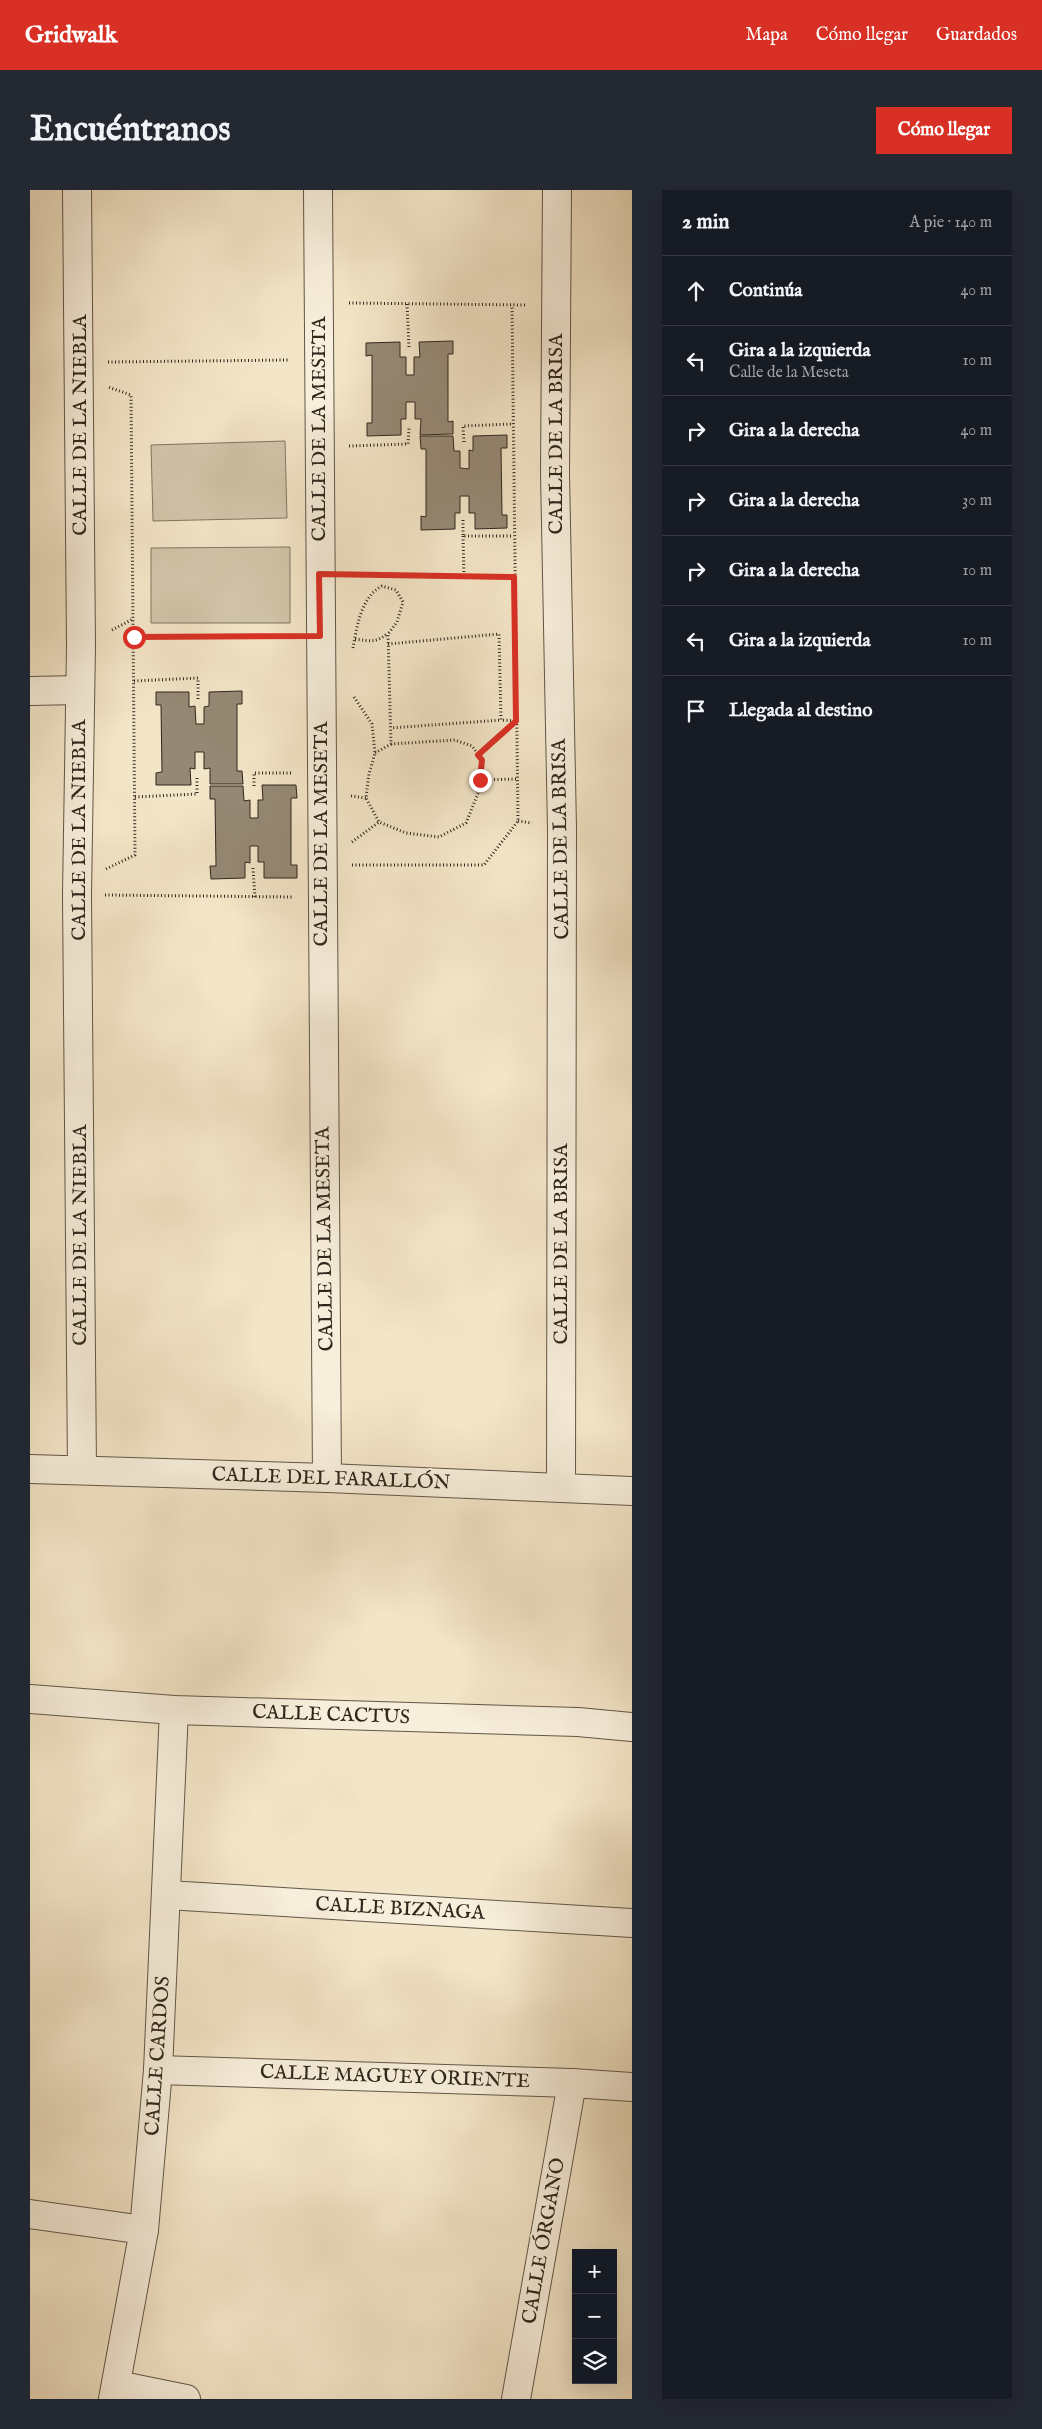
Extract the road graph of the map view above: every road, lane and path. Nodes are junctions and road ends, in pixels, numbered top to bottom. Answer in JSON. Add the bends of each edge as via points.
{"nodes":[{"id":1,"x":77,"y":190,"type":"edge"},
{"id":2,"x":318,"y":190,"type":"edge"},
{"id":3,"x":557,"y":190,"type":"edge"},
{"id":4,"x":318,"y":303,"type":"junction"},
{"id":5,"x":408,"y":304,"type":"junction"},
{"id":6,"x":512,"y":305,"type":"junction"},
{"id":7,"x":556,"y":306,"type":"junction"},
{"id":8,"x":408,"y":348,"type":"dead end"},
{"id":9,"x":318,"y":359,"type":"junction"},
{"id":10,"x":80,"y":370,"type":"junction"},
{"id":11,"x":512,"y":424,"type":"junction"},
{"id":12,"x":409,"y":428,"type":"dead end"},
{"id":13,"x":464,"y":442,"type":"dead end"},
{"id":14,"x":319,"y":447,"type":"junction"},
{"id":15,"x":463,"y":520,"type":"dead end"},
{"id":16,"x":463,"y":536,"type":"junction"},
{"id":17,"x":513,"y":536,"type":"junction"},
{"id":18,"x":319,"y":574,"type":"junction"},
{"id":19,"x":464,"y":576,"type":"junction"},
{"id":20,"x":514,"y":577,"type":"junction"},
{"id":21,"x":388,"y":634,"type":"junction"},
{"id":22,"x":320,"y":636,"type":"junction"},
{"id":23,"x":134,"y":637,"type":"junction"},
{"id":24,"x":355,"y":639,"type":"junction"},
{"id":25,"x":388,"y":644,"type":"junction"},
{"id":26,"x":353,"y":656,"type":"dead end"},
{"id":27,"x":134,"y":681,"type":"junction"},
{"id":28,"x":80,"y":690,"type":"junction"},
{"id":29,"x":30,"y":691,"type":"edge"},
{"id":30,"x":354,"y":691,"type":"dead end"},
{"id":31,"x":198,"y":700,"type":"dead end"},
{"id":32,"x":501,"y":720,"type":"junction"},
{"id":33,"x":516,"y":721,"type":"junction"},
{"id":34,"x":391,"y":728,"type":"junction"},
{"id":35,"x":391,"y":744,"type":"junction"},
{"id":36,"x":375,"y":753,"type":"junction"},
{"id":37,"x":478,"y":755,"type":"junction"},
{"id":38,"x":320,"y":773,"type":"junction"},
{"id":39,"x":197,"y":777,"type":"dead end"},
{"id":40,"x":517,"y":779,"type":"junction"},
{"id":41,"x":480,"y":780,"type":"junction"},
{"id":42,"x":254,"y":786,"type":"dead end"},
{"id":43,"x":135,"y":797,"type":"junction"},
{"id":44,"x":321,"y":865,"type":"junction"},
{"id":45,"x":254,"y":868,"type":"dead end"},
{"id":46,"x":78,"y":888,"type":"junction"},
{"id":47,"x":321,"y":897,"type":"junction"},
{"id":48,"x":255,"y":898,"type":"junction"},
{"id":49,"x":30,"y":1469,"type":"edge"},
{"id":50,"x":82,"y":1470,"type":"junction"},
{"id":51,"x":327,"y":1478,"type":"junction"},
{"id":52,"x":561,"y":1488,"type":"junction"},
{"id":53,"x":632,"y":1492,"type":"edge"},
{"id":54,"x":30,"y":1699,"type":"edge"},
{"id":55,"x":174,"y":1710,"type":"junction"},
{"id":56,"x":632,"y":1727,"type":"edge"},
{"id":57,"x":168,"y":1895,"type":"junction"},
{"id":58,"x":632,"y":1922,"type":"edge"},
{"id":59,"x":158,"y":2070,"type":"junction"},
{"id":60,"x":572,"y":2083,"type":"junction"},
{"id":61,"x":632,"y":2087,"type":"edge"},
{"id":62,"x":30,"y":2214,"type":"edge"},
{"id":63,"x":144,"y":2230,"type":"junction"},
{"id":64,"x":115,"y":2392,"type":"edge"},
{"id":65,"x":186,"y":2399,"type":"edge"},
{"id":66,"x":516,"y":2399,"type":"edge"}],
"edges":[{"from":1,"to":10,"type":"street","name":"CALLE DE LA NIEBLA"},
{"from":2,"to":4,"type":"street","name":"CALLE DE LA MESETA"},
{"from":3,"to":7,"type":"street","name":"CALLE DE LA BRISA"},
{"from":4,"to":5,"type":"path"},
{"from":4,"to":9,"type":"street","name":"CALLE DE LA MESETA"},
{"from":5,"to":6,"type":"path"},
{"from":5,"to":8,"type":"path"},
{"from":6,"to":7,"type":"path"},
{"from":6,"to":11,"type":"path"},
{"from":7,"to":52,"type":"street","name":"CALLE DE LA BRISA","via":[[555,473],[562,829]]},
{"from":9,"to":10,"type":"path"},
{"from":9,"to":14,"type":"street","name":"CALLE DE LA MESETA"},
{"from":10,"to":23,"type":"path","via":[[131,395]]},
{"from":10,"to":28,"type":"street","name":"CALLE DE LA NIEBLA"},
{"from":11,"to":13,"type":"path","via":[[463,426]]},
{"from":11,"to":17,"type":"path"},
{"from":12,"to":14,"type":"path","via":[[408,444]]},
{"from":14,"to":18,"type":"street","name":"CALLE DE LA MESETA"},
{"from":15,"to":16,"type":"path"},
{"from":16,"to":17,"type":"path"},
{"from":16,"to":19,"type":"path"},
{"from":17,"to":20,"type":"path"},
{"from":18,"to":19,"type":"path"},
{"from":18,"to":22,"type":"street","name":"CALLE DE LA MESETA"},
{"from":19,"to":20,"type":"path"},
{"from":20,"to":33,"type":"path"},
{"from":21,"to":24,"type":"path","via":[[380,640]]},
{"from":21,"to":24,"type":"path","via":[[397,622],[403,602],[396,590],[382,586],[372,592],[361,612]]},
{"from":21,"to":25,"type":"path"},
{"from":22,"to":23,"type":"path"},
{"from":22,"to":38,"type":"street","name":"CALLE DE LA MESETA"},
{"from":23,"to":27,"type":"path"},
{"from":24,"to":26,"type":"path"},
{"from":25,"to":32,"type":"path","via":[[499,634]]},
{"from":25,"to":34,"type":"path"},
{"from":27,"to":31,"type":"path","via":[[198,678]]},
{"from":27,"to":43,"type":"path"},
{"from":28,"to":29,"type":"street"},
{"from":28,"to":46,"type":"street","name":"CALLE DE LA NIEBLA"},
{"from":30,"to":36,"type":"path","via":[[354,699],[372,724]]},
{"from":32,"to":33,"type":"path"},
{"from":32,"to":34,"type":"path"},
{"from":33,"to":37,"type":"path"},
{"from":33,"to":40,"type":"path"},
{"from":34,"to":35,"type":"path"},
{"from":35,"to":36,"type":"path"},
{"from":35,"to":37,"type":"path","via":[[455,740],[472,746]]},
{"from":36,"to":41,"type":"path","via":[[366,798],[379,822],[406,834],[439,837],[466,823]]},
{"from":37,"to":41,"type":"path","via":[[482,760]]},
{"from":38,"to":42,"type":"path","via":[[254,773]]},
{"from":38,"to":44,"type":"street","name":"CALLE DE LA MESETA"},
{"from":39,"to":43,"type":"path","via":[[197,794]]},
{"from":40,"to":41,"type":"path"},
{"from":40,"to":44,"type":"path","via":[[518,821],[484,865]]},
{"from":43,"to":46,"type":"path","via":[[135,855]]},
{"from":44,"to":47,"type":"street","name":"CALLE DE LA MESETA"},
{"from":45,"to":48,"type":"path"},
{"from":46,"to":48,"type":"path"},
{"from":46,"to":50,"type":"street","name":"CALLE DE LA NIEBLA"},
{"from":47,"to":48,"type":"path"},
{"from":47,"to":51,"type":"street","name":"CALLE DE LA MESETA"},
{"from":49,"to":50,"type":"street","name":"CALLE DEL FARALLÓN"},
{"from":50,"to":51,"type":"street","name":"CALLE DEL FARALLÓN"},
{"from":51,"to":52,"type":"street","name":"CALLE DEL FARALLÓN"},
{"from":52,"to":53,"type":"street","name":"CALLE DEL FARALLÓN"},
{"from":54,"to":55,"type":"street","name":"CALLE CACTUS"},
{"from":55,"to":56,"type":"street","name":"CALLE CACTUS","via":[[578,1722]]},
{"from":55,"to":57,"type":"street","name":"CALLE CARDOS"},
{"from":57,"to":58,"type":"street","name":"CALLE BIZNAGA"},
{"from":57,"to":59,"type":"street","name":"CALLE CARDOS"},
{"from":59,"to":60,"type":"street","name":"CALLE MAGUEY ORIENTE"},
{"from":59,"to":63,"type":"street","name":"CALLE CARDOS"},
{"from":60,"to":61,"type":"street","name":"CALLE MAGUEY ORIENTE"},
{"from":60,"to":66,"type":"street","name":"CALLE ÓRGANO"},
{"from":62,"to":63,"type":"street"},
{"from":63,"to":64,"type":"street","name":"CALLE CARDOS"},
{"from":64,"to":65,"type":"street"}]}
